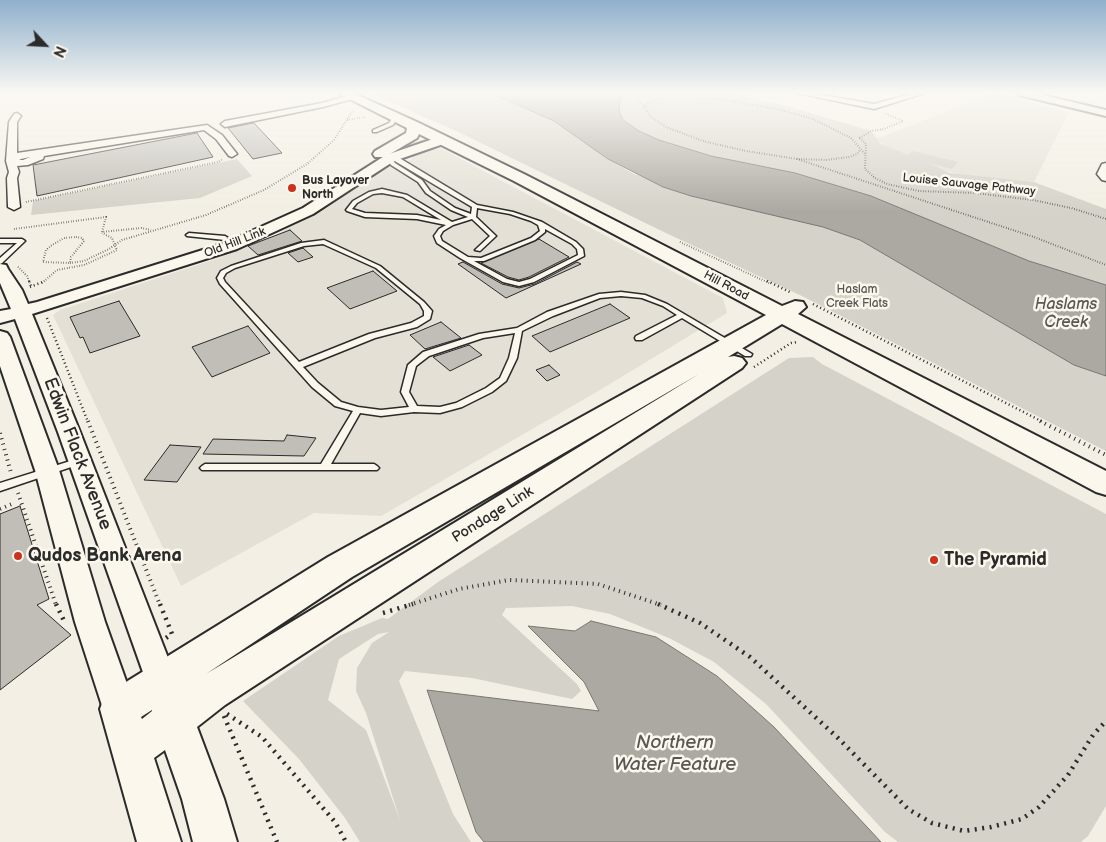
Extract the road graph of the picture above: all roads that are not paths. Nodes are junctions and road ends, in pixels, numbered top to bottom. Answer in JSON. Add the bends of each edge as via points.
{"nodes":[{"id":1,"x":13,"y":132,"type":"edge"},
{"id":2,"x":167,"y":132,"type":"edge"},
{"id":3,"x":217,"y":132,"type":"edge"},
{"id":4,"x":413,"y":132,"type":"edge"},
{"id":5,"x":434,"y":132,"type":"edge"},
{"id":6,"x":437,"y":132,"type":"edge"},
{"id":7,"x":445,"y":136,"type":"junction"},
{"id":8,"x":13,"y":147,"type":"junction"},
{"id":9,"x":232,"y":154,"type":"road end"},
{"id":10,"x":385,"y":156,"type":"junction"},
{"id":11,"x":34,"y":157,"type":"junction"},
{"id":12,"x":12,"y":161,"type":"junction"},
{"id":13,"x":1106,"y":166,"type":"edge"},
{"id":14,"x":418,"y":171,"type":"junction"},
{"id":15,"x":408,"y":174,"type":"junction"},
{"id":16,"x":12,"y":178,"type":"junction"},
{"id":17,"x":1106,"y":178,"type":"edge"},
{"id":18,"x":429,"y":179,"type":"junction"},
{"id":19,"x":420,"y":181,"type":"junction"},
{"id":20,"x":475,"y":206,"type":"junction"},
{"id":21,"x":14,"y":207,"type":"road end"},
{"id":22,"x":497,"y":210,"type":"joint"},
{"id":23,"x":473,"y":217,"type":"junction"},
{"id":24,"x":540,"y":223,"type":"junction"},
{"id":25,"x":451,"y":224,"type":"junction"},
{"id":26,"x":189,"y":235,"type":"dead end"},
{"id":27,"x":437,"y":236,"type":"joint"},
{"id":28,"x":225,"y":238,"type":"junction"},
{"id":29,"x":0,"y":241,"type":"edge"},
{"id":30,"x":478,"y":250,"type":"dead end"},
{"id":31,"x":466,"y":259,"type":"junction"},
{"id":32,"x":0,"y":262,"type":"edge"},
{"id":33,"x":0,"y":269,"type":"edge"},
{"id":34,"x":798,"y":307,"type":"junction"},
{"id":35,"x":682,"y":315,"type":"junction"},
{"id":36,"x":8,"y":319,"type":"edge"},
{"id":37,"x":519,"y":330,"type":"junction"},
{"id":38,"x":639,"y":338,"type":"dead end"},
{"id":39,"x":740,"y":350,"type":"junction"},
{"id":40,"x":297,"y":366,"type":"junction"},
{"id":41,"x":414,"y":409,"type":"junction"},
{"id":42,"x":358,"y":410,"type":"junction"},
{"id":43,"x":80,"y":460,"type":"junction"},
{"id":44,"x":1106,"y":464,"type":"edge"},
{"id":45,"x":205,"y":468,"type":"dead end"},
{"id":46,"x":324,"y":468,"type":"junction"},
{"id":47,"x":374,"y":468,"type":"dead end"},
{"id":48,"x":47,"y":470,"type":"junction"},
{"id":49,"x":1106,"y":484,"type":"edge"},
{"id":50,"x":0,"y":487,"type":"edge"},
{"id":51,"x":161,"y":681,"type":"junction"},
{"id":52,"x":119,"y":709,"type":"junction"},
{"id":53,"x":176,"y":718,"type":"junction"},
{"id":54,"x":132,"y":750,"type":"junction"},
{"id":55,"x":159,"y":842,"type":"edge"},
{"id":56,"x":215,"y":842,"type":"edge"}],
"edges":[{"from":1,"to":8,"type":"street"},
{"from":2,"to":11,"type":"street"},
{"from":3,"to":9,"type":"street"},
{"from":4,"to":10,"type":"main road"},
{"from":5,"to":7,"type":"main road","name":"Hill Road"},
{"from":6,"to":7,"type":"main road","name":"Hill Road"},
{"from":7,"to":10,"type":"street","name":"Old Hill Link"},
{"from":7,"to":34,"type":"main road","name":"Hill Road"},
{"from":8,"to":11,"type":"street"},
{"from":8,"to":12,"type":"street"},
{"from":10,"to":14,"type":"lane"},
{"from":10,"to":15,"type":"lane"},
{"from":10,"to":28,"type":"street","name":"Old Hill Link","via":[[366,161],[307,201]]},
{"from":10,"to":36,"type":"street","name":"Old Hill Link","via":[[328,200],[262,233]]},
{"from":11,"to":12,"type":"street"},
{"from":11,"to":16,"type":"street"},
{"from":12,"to":16,"type":"street"},
{"from":13,"to":17,"type":"street","via":[[1102,174]]},
{"from":14,"to":15,"type":"lane"},
{"from":14,"to":18,"type":"lane"},
{"from":15,"to":19,"type":"lane"},
{"from":16,"to":21,"type":"street"},
{"from":18,"to":19,"type":"lane"},
{"from":18,"to":20,"type":"lane"},
{"from":19,"to":23,"type":"lane","via":[[428,192]]},
{"from":20,"to":22,"type":"lane"},
{"from":20,"to":23,"type":"lane"},
{"from":22,"to":24,"type":"lane"},
{"from":23,"to":25,"type":"lane"},
{"from":23,"to":30,"type":"lane","via":[[494,236]]},
{"from":24,"to":31,"type":"lane","via":[[543,231],[533,239],[482,260]]},
{"from":24,"to":31,"type":"lane","via":[[574,243],[581,256],[532,281],[519,284],[505,281]]},
{"from":25,"to":25,"type":"lane","via":[[417,217],[366,215],[349,210],[355,202],[371,193],[394,192]]},
{"from":25,"to":27,"type":"lane"},
{"from":26,"to":28,"type":"lane"},
{"from":27,"to":31,"type":"lane","via":[[440,242]]},
{"from":28,"to":36,"type":"street","name":"Old Hill Link"},
{"from":29,"to":32,"type":"lane","via":[[22,241]]},
{"from":33,"to":36,"type":"street","name":"Edwin Flack Avenue","via":[[9,280]]},
{"from":34,"to":39,"type":"main road","name":"Pondage Link"},
{"from":34,"to":44,"type":"main road","name":"Hill Road"},
{"from":34,"to":49,"type":"main road","name":"Hill Road"},
{"from":35,"to":37,"type":"lane","via":[[643,296],[599,296],[550,314]]},
{"from":35,"to":38,"type":"lane"},
{"from":35,"to":39,"type":"lane"},
{"from":36,"to":43,"type":"street","name":"Edwin Flack Avenue"},
{"from":36,"to":48,"type":"street","name":"Edwin Flack Avenue"},
{"from":37,"to":41,"type":"lane","via":[[513,358],[503,379],[489,390],[440,410]]},
{"from":37,"to":41,"type":"lane","via":[[482,336],[426,354],[412,365],[405,392]]},
{"from":39,"to":51,"type":"main road","name":"Pondage Link","via":[[340,567]]},
{"from":39,"to":53,"type":"main road","name":"Pondage Link"},
{"from":40,"to":40,"type":"lane","via":[[222,283],[223,272],[303,244],[324,242],[378,267],[428,311],[427,317],[414,325],[372,336]]},
{"from":40,"to":42,"type":"lane","via":[[338,404]]},
{"from":41,"to":42,"type":"lane","via":[[381,413]]},
{"from":42,"to":46,"type":"lane"},
{"from":43,"to":48,"type":"lane"},
{"from":43,"to":51,"type":"street","name":"Edwin Flack Avenue"},
{"from":45,"to":46,"type":"lane"},
{"from":46,"to":47,"type":"lane"},
{"from":48,"to":50,"type":"lane"},
{"from":48,"to":52,"type":"street","name":"Edwin Flack Avenue","via":[[90,622]]},
{"from":51,"to":52,"type":"main road","name":"Pondage Link"},
{"from":51,"to":53,"type":"main road","name":"Edwin Flack Avenue"},
{"from":52,"to":54,"type":"main road","name":"Edwin Flack Avenue"},
{"from":53,"to":54,"type":"main road","name":"Pondage Link"},
{"from":53,"to":56,"type":"main road","name":"Edwin Flack Avenue"},
{"from":54,"to":55,"type":"main road","name":"Edwin Flack Avenue"}]}
